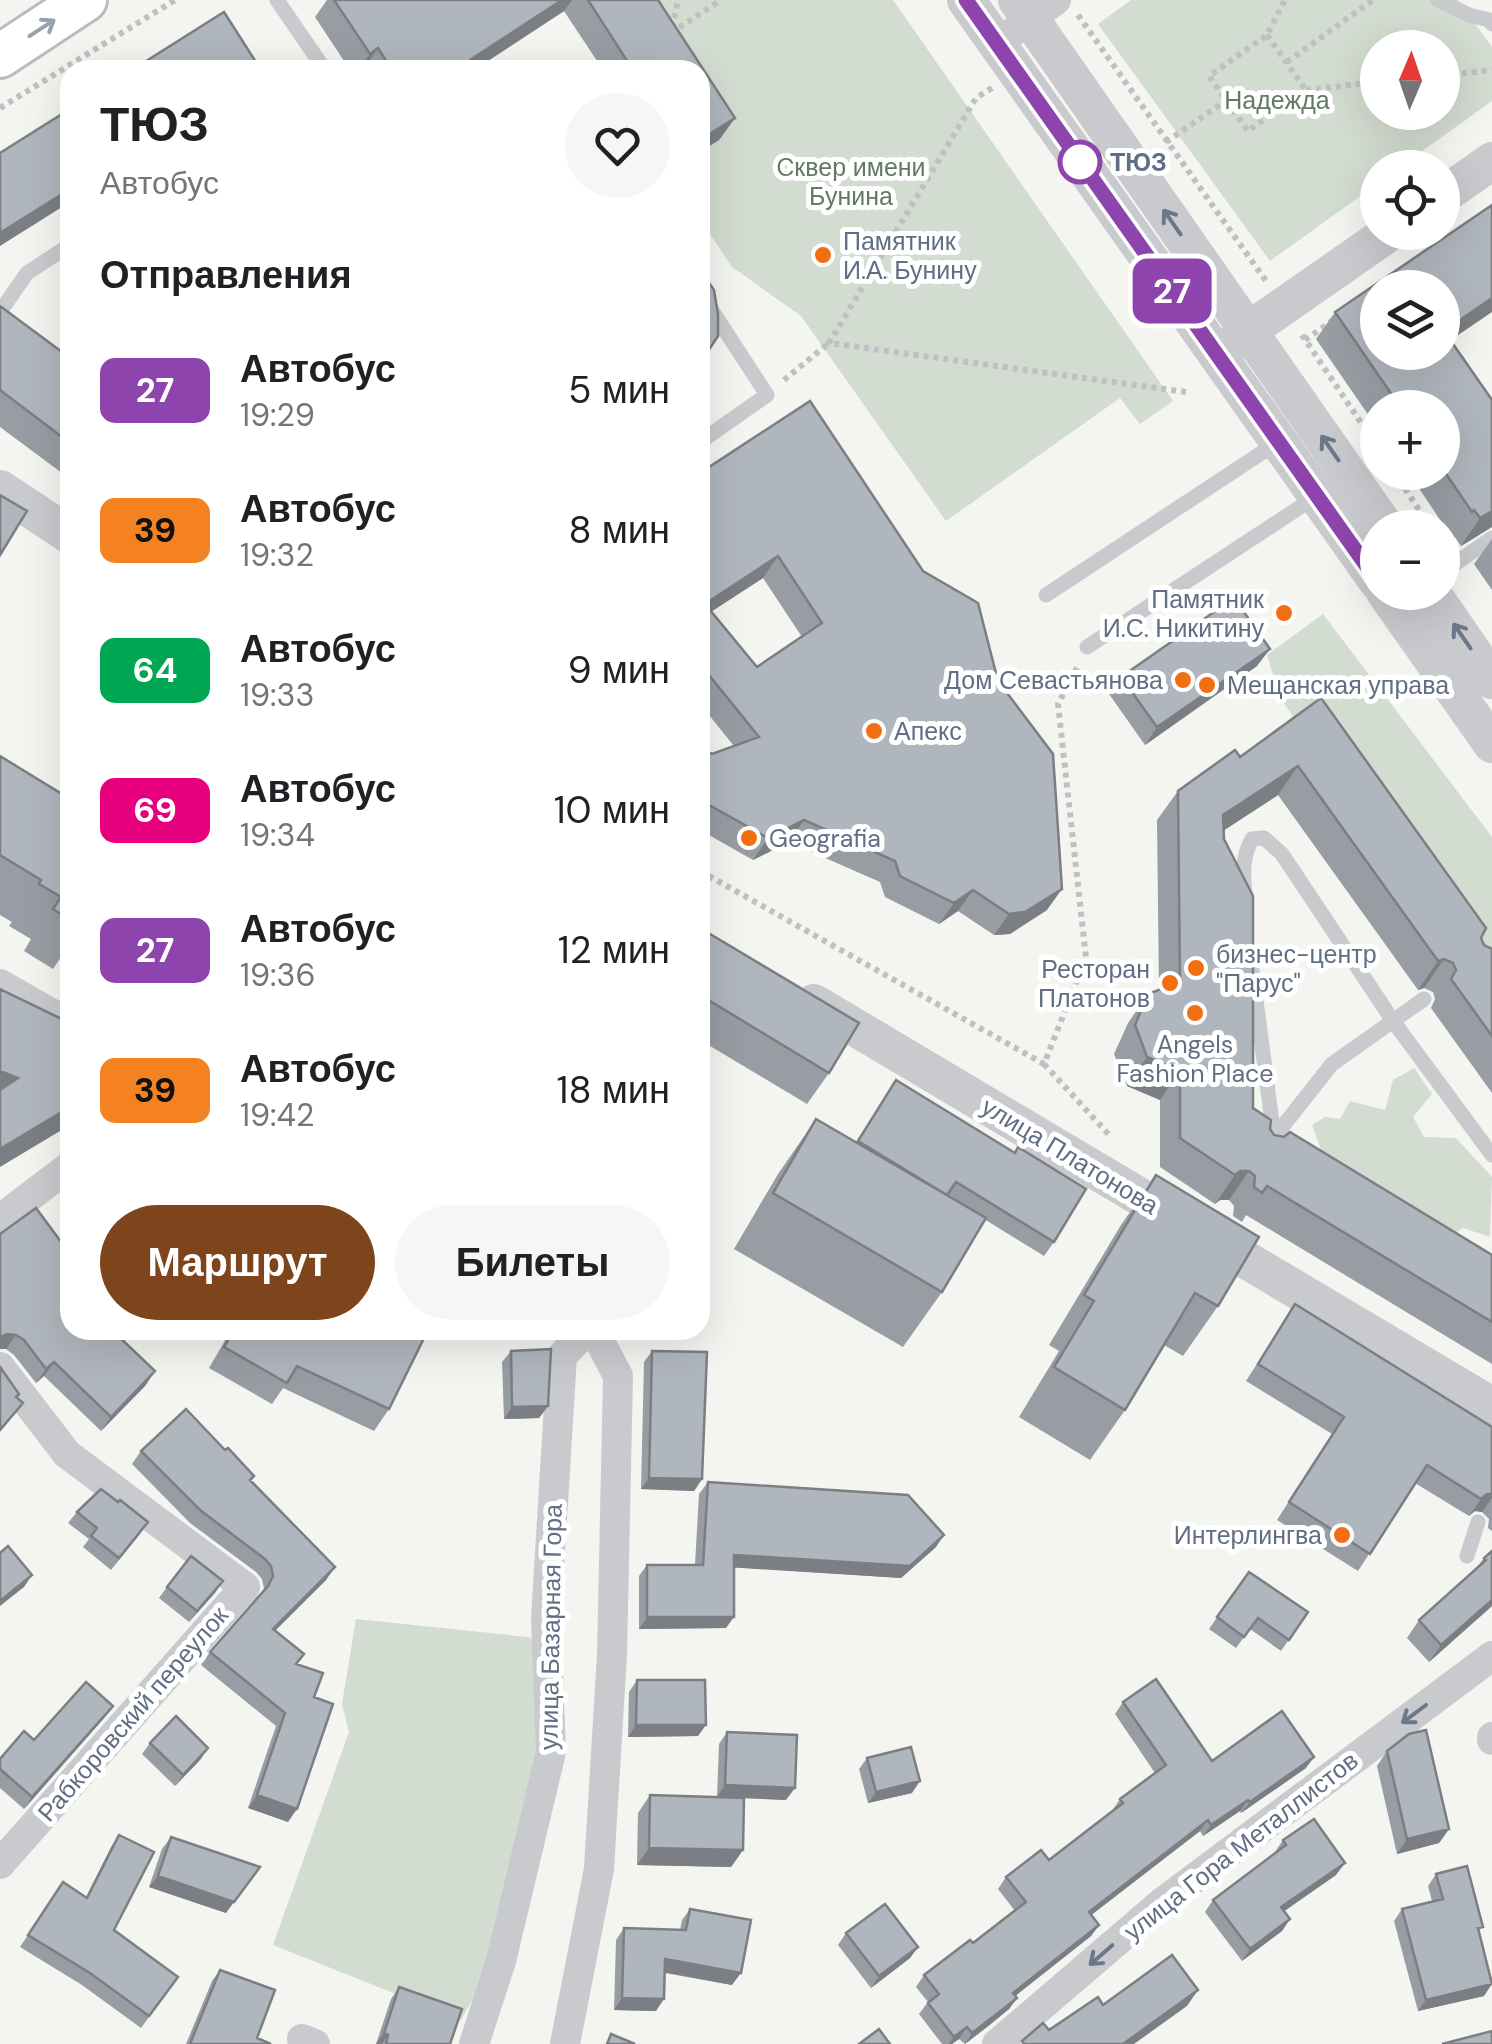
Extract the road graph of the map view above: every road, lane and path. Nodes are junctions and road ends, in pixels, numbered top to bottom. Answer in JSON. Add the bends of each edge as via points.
{"nodes":[{"id":1,"x":85,"y":0,"type":"edge"},
{"id":2,"x":175,"y":0,"type":"edge"},
{"id":3,"x":277,"y":0,"type":"edge"},
{"id":4,"x":678,"y":0,"type":"edge"},
{"id":5,"x":720,"y":0,"type":"edge"},
{"id":6,"x":966,"y":0,"type":"edge"},
{"id":7,"x":1284,"y":0,"type":"edge"},
{"id":8,"x":1373,"y":0,"type":"edge"},
{"id":9,"x":1438,"y":0,"type":"edge"},
{"id":10,"x":1044,"y":7,"type":"edge"},
{"id":11,"x":663,"y":22,"type":"edge"},
{"id":12,"x":1492,"y":24,"type":"edge"},
{"id":13,"x":670,"y":34,"type":"junction"},
{"id":14,"x":1268,"y":35,"type":"junction"},
{"id":15,"x":996,"y":43,"type":"junction"},
{"id":16,"x":0,"y":56,"type":"edge"},
{"id":17,"x":78,"y":60,"type":"edge"},
{"id":18,"x":319,"y":60,"type":"edge"},
{"id":19,"x":1287,"y":62,"type":"junction"},
{"id":20,"x":1492,"y":70,"type":"edge"},
{"id":21,"x":60,"y":71,"type":"edge"},
{"id":22,"x":1460,"y":74,"type":"edge"},
{"id":23,"x":1360,"y":84,"type":"edge"},
{"id":24,"x":1306,"y":90,"type":"junction"},
{"id":25,"x":976,"y":98,"type":"dead end"},
{"id":26,"x":1227,"y":100,"type":"junction"},
{"id":27,"x":0,"y":108,"type":"edge"},
{"id":28,"x":1166,"y":142,"type":"junction"},
{"id":29,"x":1492,"y":161,"type":"edge"},
{"id":30,"x":1460,"y":183,"type":"edge"},
{"id":31,"x":1364,"y":250,"type":"edge"},
{"id":32,"x":60,"y":252,"type":"edge"},
{"id":33,"x":1266,"y":281,"type":"dead end"},
{"id":34,"x":710,"y":307,"type":"edge"},
{"id":35,"x":0,"y":312,"type":"edge"},
{"id":36,"x":1334,"y":320,"type":"dead end"},
{"id":37,"x":1299,"y":330,"type":"dead end"},
{"id":38,"x":1248,"y":331,"type":"junction"},
{"id":39,"x":1305,"y":340,"type":"junction"},
{"id":40,"x":829,"y":343,"type":"junction"},
{"id":41,"x":1218,"y":357,"type":"junction"},
{"id":42,"x":1186,"y":392,"type":"dead end"},
{"id":43,"x":767,"y":395,"type":"junction"},
{"id":44,"x":1360,"y":421,"type":"edge"},
{"id":45,"x":710,"y":435,"type":"edge"},
{"id":46,"x":1278,"y":442,"type":"junction"},
{"id":47,"x":0,"y":488,"type":"edge"},
{"id":48,"x":1317,"y":496,"type":"junction"},
{"id":49,"x":1373,"y":510,"type":"edge"},
{"id":50,"x":60,"y":523,"type":"edge"},
{"id":51,"x":1492,"y":538,"type":"edge"},
{"id":52,"x":1360,"y":557,"type":"edge"},
{"id":53,"x":1460,"y":560,"type":"edge"},
{"id":54,"x":1046,"y":594,"type":"dead end"},
{"id":55,"x":1398,"y":610,"type":"edge"},
{"id":56,"x":1443,"y":610,"type":"edge"},
{"id":57,"x":1087,"y":647,"type":"joint"},
{"id":58,"x":1492,"y":680,"type":"edge"},
{"id":59,"x":1492,"y":744,"type":"edge"},
{"id":60,"x":710,"y":877,"type":"edge"},
{"id":61,"x":1245,"y":902,"type":"edge"},
{"id":62,"x":1249,"y":938,"type":"edge"},
{"id":63,"x":0,"y":984,"type":"edge"},
{"id":64,"x":784,"y":985,"type":"edge"},
{"id":65,"x":1424,"y":999,"type":"dead end"},
{"id":66,"x":60,"y":1018,"type":"edge"},
{"id":67,"x":1393,"y":1021,"type":"junction"},
{"id":68,"x":1274,"y":1137,"type":"junction"},
{"id":69,"x":1260,"y":1155,"type":"edge"},
{"id":70,"x":1492,"y":1155,"type":"edge"},
{"id":71,"x":1304,"y":1156,"type":"edge"},
{"id":72,"x":60,"y":1174,"type":"edge"},
{"id":73,"x":0,"y":1219,"type":"edge"},
{"id":74,"x":579,"y":1340,"type":"edge"},
{"id":75,"x":596,"y":1340,"type":"edge"},
{"id":76,"x":0,"y":1368,"type":"edge"},
{"id":77,"x":1492,"y":1406,"type":"edge"},
{"id":78,"x":1478,"y":1522,"type":"edge"},
{"id":79,"x":1467,"y":1556,"type":"dead end"},
{"id":80,"x":1492,"y":1656,"type":"edge"},
{"id":81,"x":0,"y":1864,"type":"edge"},
{"id":82,"x":474,"y":2044,"type":"edge"},
{"id":83,"x":565,"y":2044,"type":"edge"},
{"id":84,"x":997,"y":2044,"type":"edge"}],
"edges":[{"from":16,"to":1,"type":"main road","one_way":true},
{"from":2,"to":17,"type":"path"},
{"from":3,"to":18,"type":"lane"},
{"from":4,"to":13,"type":"path"},
{"from":5,"to":13,"type":"path"},
{"from":6,"to":15,"type":"street"},
{"from":7,"to":14,"type":"path"},
{"from":8,"to":19,"type":"path"},
{"from":9,"to":12,"type":"lane"},
{"from":10,"to":15,"type":"street"},
{"from":10,"to":28,"type":"path"},
{"from":38,"to":10,"type":"street","one_way":true},
{"from":11,"to":13,"type":"path"},
{"from":14,"to":19,"type":"path"},
{"from":14,"to":26,"type":"path","via":[[1209,76]]},
{"from":15,"to":41,"type":"street"},
{"from":19,"to":24,"type":"path"},
{"from":20,"to":22,"type":"path"},
{"from":21,"to":27,"type":"path"},
{"from":23,"to":24,"type":"path"},
{"from":24,"to":26,"type":"path","via":[[1248,131]]},
{"from":25,"to":40,"type":"path"},
{"from":26,"to":28,"type":"path"},
{"from":28,"to":33,"type":"path"},
{"from":29,"to":30,"type":"street"},
{"from":31,"to":38,"type":"street"},
{"from":32,"to":35,"type":"lane","via":[[27,273]]},
{"from":34,"to":43,"type":"lane"},
{"from":36,"to":39,"type":"path"},
{"from":37,"to":39,"type":"path"},
{"from":38,"to":41,"type":"street"},
{"from":49,"to":38,"type":"street","one_way":true},
{"from":39,"to":44,"type":"path"},
{"from":40,"to":42,"type":"path"},
{"from":40,"to":43,"type":"path"},
{"from":41,"to":46,"type":"street"},
{"from":43,"to":45,"type":"lane"},
{"from":46,"to":48,"type":"street"},
{"from":46,"to":54,"type":"lane"},
{"from":47,"to":50,"type":"street"},
{"from":48,"to":52,"type":"street"},
{"from":48,"to":57,"type":"lane"},
{"from":51,"to":53,"type":"lane"},
{"from":55,"to":59,"type":"street"},
{"from":58,"to":56,"type":"street","one_way":true},
{"from":57,"to":60,"type":"path","via":[[1058,704],[1086,958],[1044,1064]]},
{"from":61,"to":67,"type":"lane","via":[[1246,850],[1252,838],[1264,838],[1282,854]]},
{"from":62,"to":68,"type":"lane"},
{"from":63,"to":66,"type":"street"},
{"from":64,"to":77,"type":"street","name":"улица Платонова","via":[[1210,1232]]},
{"from":65,"to":67,"type":"lane"},
{"from":67,"to":68,"type":"lane","via":[[1332,1064]]},
{"from":67,"to":70,"type":"lane"},
{"from":68,"to":69,"type":"lane"},
{"from":68,"to":71,"type":"lane"},
{"from":72,"to":73,"type":"street"},
{"from":74,"to":82,"type":"street","name":"улица Базарная Гора","via":[[562,1356],[546,1618],[550,1752]]},
{"from":75,"to":83,"type":"street","via":[[618,1376],[612,1656],[599,1869]]},
{"from":76,"to":81,"type":"street","name":"Рабкоровский переулок","via":[[68,1454],[245,1587]]},
{"from":78,"to":79,"type":"lane"},
{"from":80,"to":84,"type":"street","name":"улица Гора Металлистов","one_way":true,"via":[[1164,1901]]}]}
